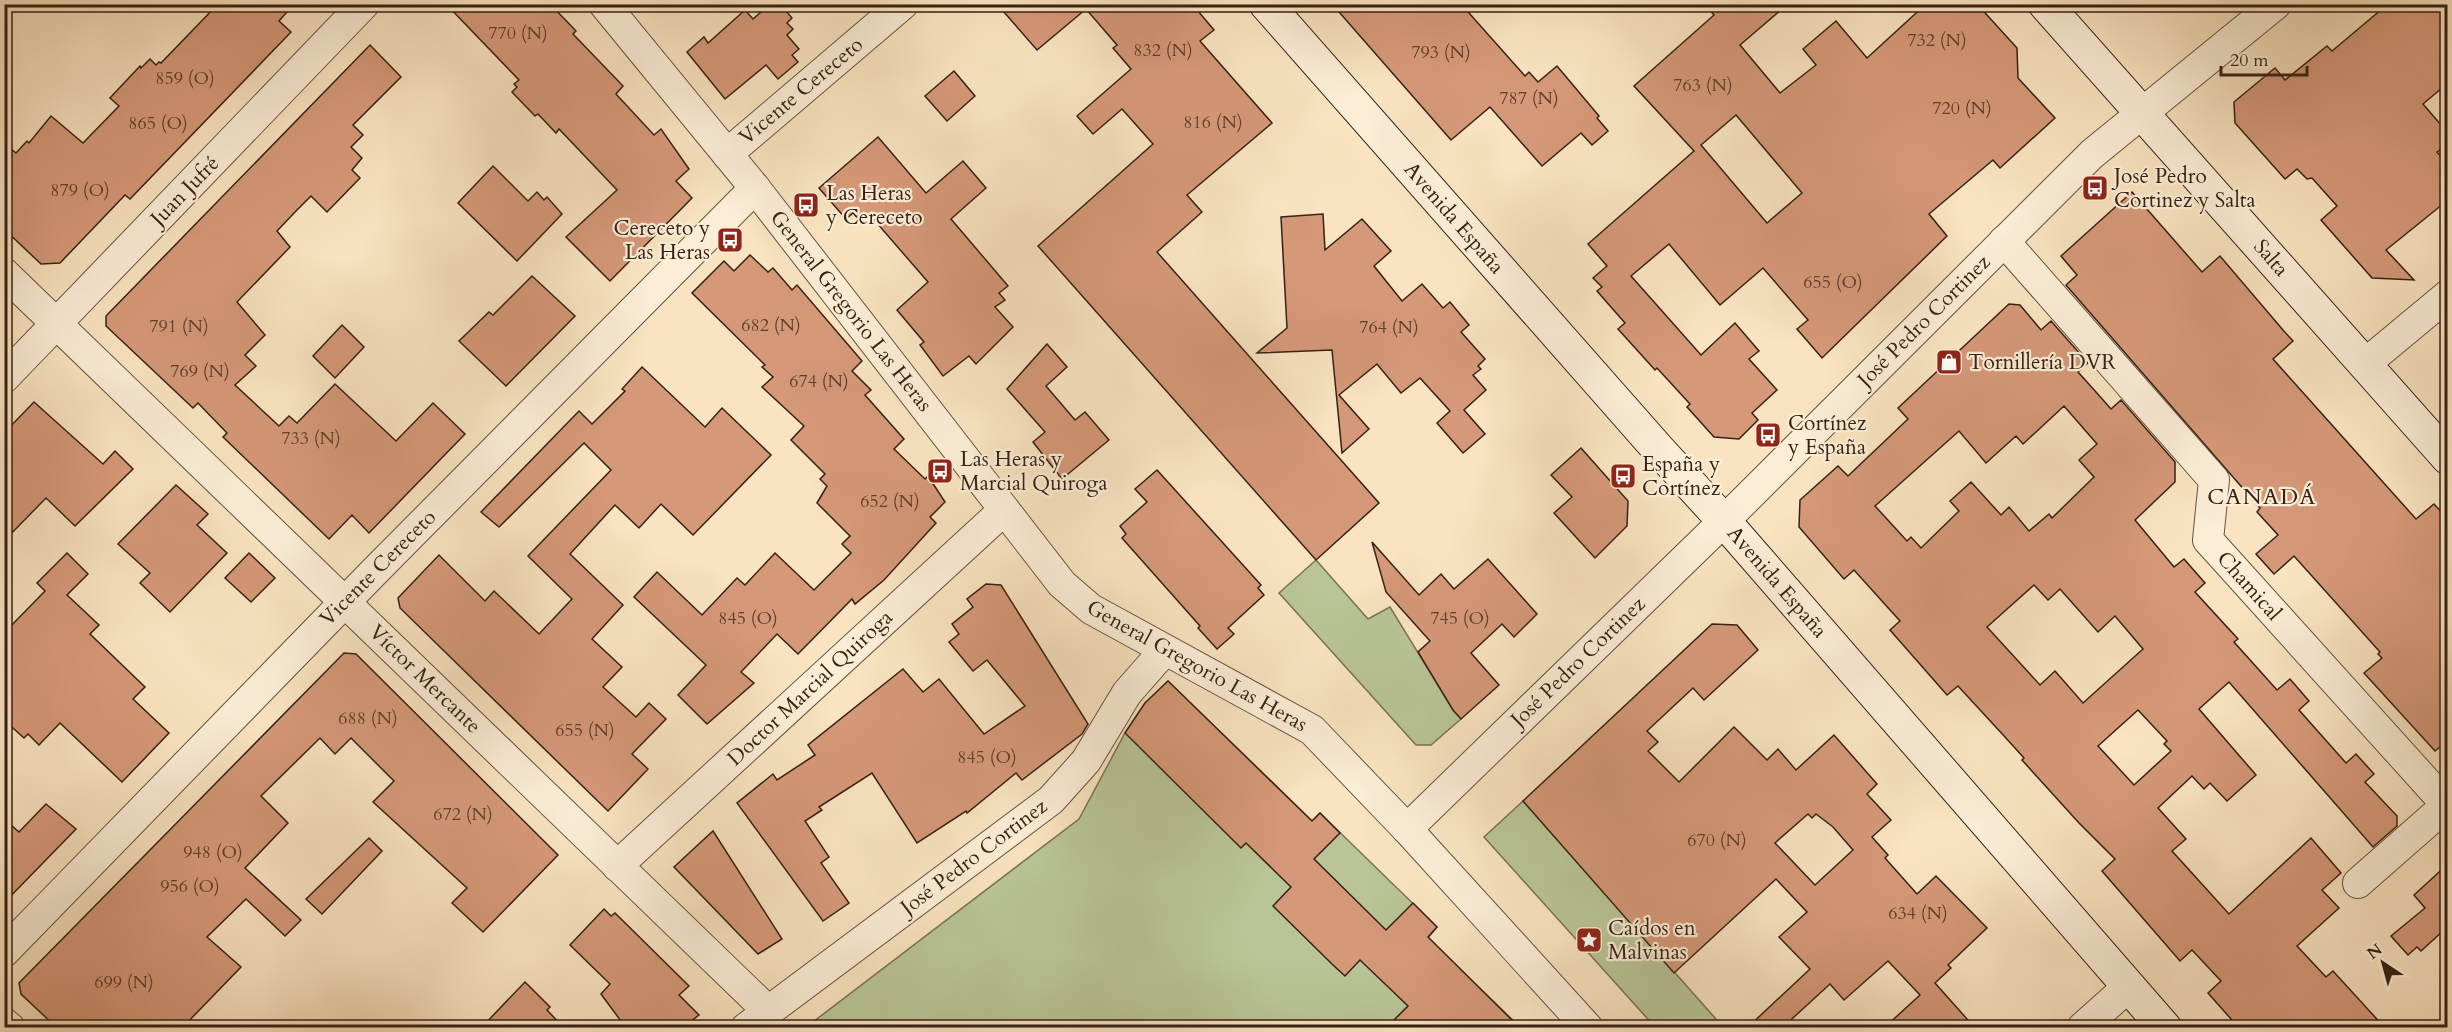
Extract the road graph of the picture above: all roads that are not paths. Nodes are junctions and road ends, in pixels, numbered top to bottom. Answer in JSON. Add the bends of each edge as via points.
{"nodes":[{"id":1,"x":364,"y":4,"type":"edge"},
{"id":2,"x":604,"y":4,"type":"edge"},
{"id":3,"x":903,"y":4,"type":"edge"},
{"id":4,"x":1266,"y":4,"type":"edge"},
{"id":5,"x":2046,"y":4,"type":"edge"},
{"id":6,"x":2276,"y":4,"type":"edge"},
{"id":7,"x":2143,"y":113,"type":"junction"},
{"id":8,"x":727,"y":154,"type":"junction"},
{"id":9,"x":755,"y":188,"type":"junction"},
{"id":10,"x":2004,"y":241,"type":"junction"},
{"id":11,"x":4,"y":273,"type":"edge"},
{"id":12,"x":2448,"y":295,"type":"edge"},
{"id":13,"x":57,"y":324,"type":"junction"},
{"id":14,"x":2365,"y":364,"type":"junction"},
{"id":15,"x":4,"y":378,"type":"edge"},
{"id":16,"x":2448,"y":458,"type":"edge"},
{"id":17,"x":1003,"y":511,"type":"junction"},
{"id":18,"x":1724,"y":521,"type":"junction"},
{"id":19,"x":345,"y":602,"type":"junction"},
{"id":20,"x":1164,"y":651,"type":"junction"},
{"id":21,"x":2447,"y":804,"type":"edge"},
{"id":22,"x":1407,"y":829,"type":"junction"},
{"id":23,"x":617,"y":866,"type":"junction"},
{"id":24,"x":2358,"y":883,"type":"dead end"},
{"id":25,"x":4,"y":952,"type":"edge"},
{"id":26,"x":2129,"y":986,"type":"junction"},
{"id":27,"x":757,"y":1019,"type":"edge"},
{"id":28,"x":4,"y":1023,"type":"edge"},
{"id":29,"x":10,"y":1028,"type":"edge"},
{"id":30,"x":1588,"y":1028,"type":"edge"},
{"id":31,"x":2082,"y":1028,"type":"edge"},
{"id":32,"x":2165,"y":1028,"type":"edge"}],
"edges":[{"from":1,"to":13,"type":"street","name":"Juan Jufré"},
{"from":2,"to":8,"type":"street","name":"General Gregorio Las Heras"},
{"from":3,"to":8,"type":"street","name":"Vicente Cereceto"},
{"from":4,"to":18,"type":"main road","name":"Avenida España"},
{"from":5,"to":7,"type":"main road","name":"Salta"},
{"from":6,"to":7,"type":"street","name":"José Pedro Cortinez"},
{"from":7,"to":10,"type":"street","name":"José Pedro Cortinez","via":[[2092,154]]},
{"from":7,"to":14,"type":"main road","name":"Salta"},
{"from":8,"to":9,"type":"street","name":"General Gregorio Las Heras"},
{"from":9,"to":17,"type":"street","name":"General Gregorio Las Heras"},
{"from":9,"to":19,"type":"street","name":"Vicente Cereceto"},
{"from":10,"to":18,"type":"street","name":"José Pedro Cortinez"},
{"from":10,"to":21,"type":"street","name":"Chamical","via":[[2214,480],[2208,540]]},
{"from":11,"to":13,"type":"street","name":"Víctor Mercante"},
{"from":12,"to":14,"type":"street"},
{"from":13,"to":15,"type":"street","name":"Juan Jufré"},
{"from":13,"to":19,"type":"street","name":"Víctor Mercante"},
{"from":14,"to":16,"type":"main road","name":"Salta"},
{"from":17,"to":20,"type":"street","name":"General Gregorio Las Heras","via":[[1062,584],[1091,609]]},
{"from":17,"to":23,"type":"street","name":"Doctor Marcial Quiroga"},
{"from":18,"to":22,"type":"street","name":"José Pedro Cortinez"},
{"from":18,"to":26,"type":"main road","name":"Avenida España"},
{"from":19,"to":23,"type":"street","name":"Víctor Mercante"},
{"from":19,"to":25,"type":"street","name":"Vicente Cereceto"},
{"from":20,"to":22,"type":"street","name":"General Gregorio Las Heras","via":[[1312,730]]},
{"from":20,"to":27,"type":"street","name":"José Pedro Cortinez","via":[[1127,693],[1086,761],[1051,800]]},
{"from":21,"to":24,"type":"street"},
{"from":22,"to":30,"type":"street","name":"General Gregorio Las Heras"},
{"from":23,"to":27,"type":"street","name":"Víctor Mercante"},
{"from":26,"to":31,"type":"street"},
{"from":26,"to":32,"type":"main road","name":"Avenida España"},
{"from":28,"to":29,"type":"street"}]}
